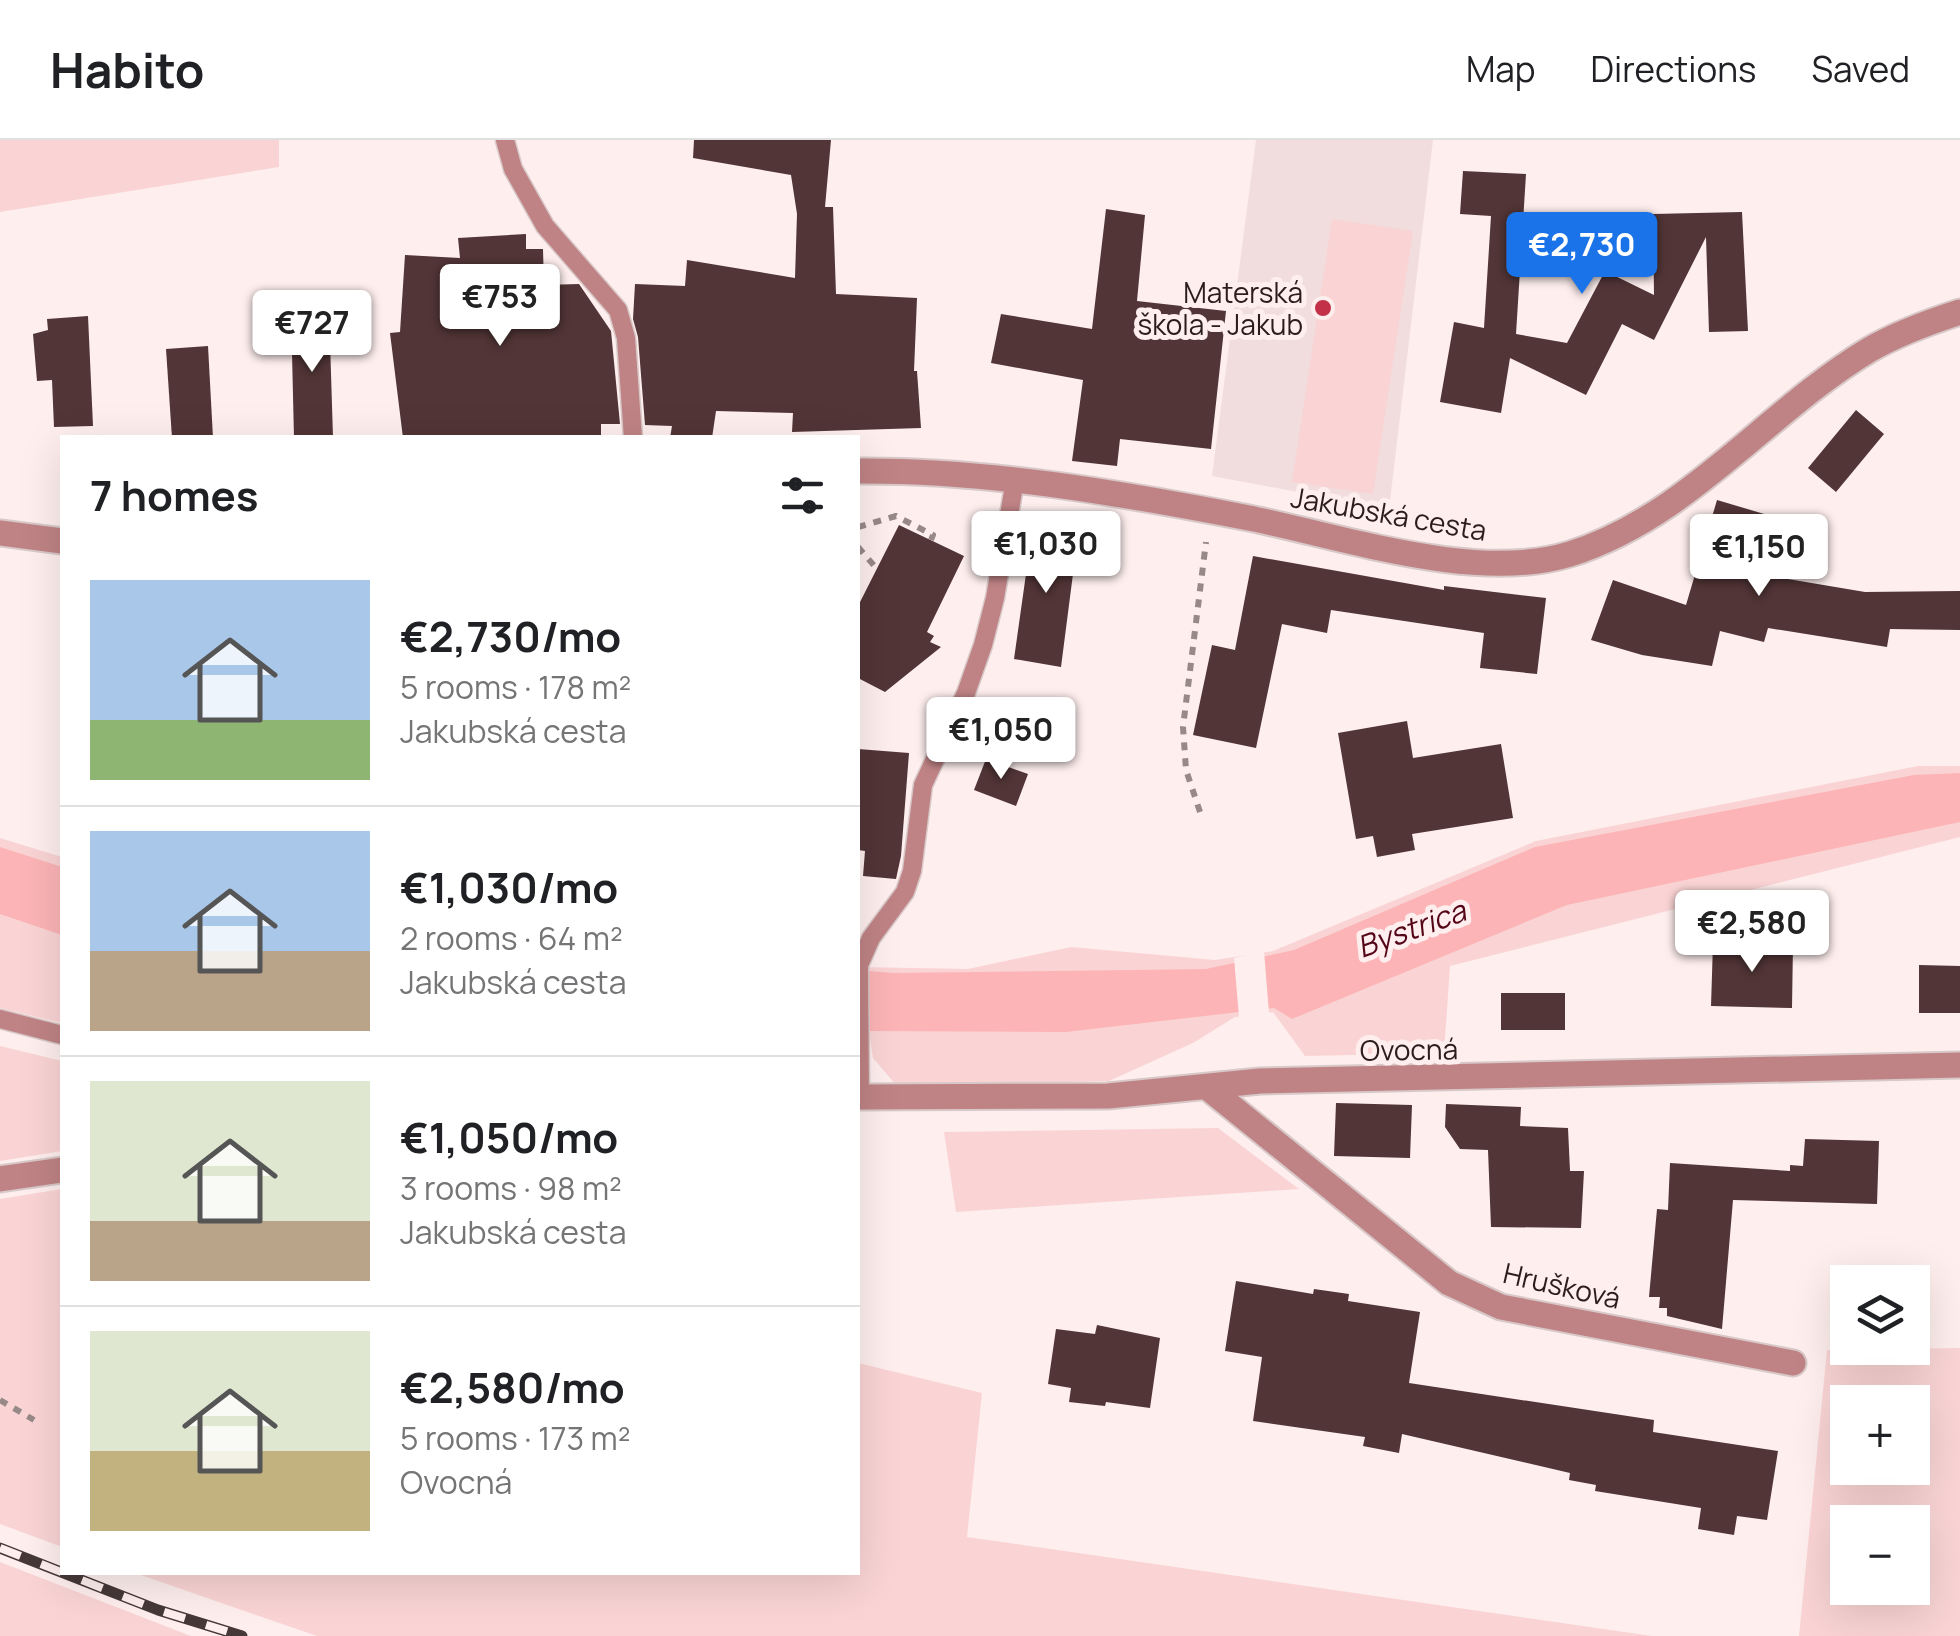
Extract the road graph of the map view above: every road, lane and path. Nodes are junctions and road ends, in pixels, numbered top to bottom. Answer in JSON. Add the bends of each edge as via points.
{"nodes":[{"id":1,"x":505,"y":140,"type":"edge"},
{"id":2,"x":1960,"y":312,"type":"edge"},
{"id":3,"x":633,"y":435,"type":"edge"},
{"id":4,"x":860,"y":470,"type":"edge"},
{"id":5,"x":1015,"y":480,"type":"junction"},
{"id":6,"x":1210,"y":510,"type":"junction"},
{"id":7,"x":860,"y":526,"type":"edge"},
{"id":8,"x":0,"y":533,"type":"edge"},
{"id":9,"x":931,"y":540,"type":"dead end"},
{"id":10,"x":60,"y":541,"type":"edge"},
{"id":11,"x":860,"y":550,"type":"edge"},
{"id":12,"x":877,"y":569,"type":"dead end"},
{"id":13,"x":1200,"y":812,"type":"dead end"},
{"id":14,"x":860,"y":963,"type":"edge"},
{"id":15,"x":0,"y":1019,"type":"edge"},
{"id":16,"x":60,"y":1034,"type":"edge"},
{"id":17,"x":1960,"y":1065,"type":"edge"},
{"id":18,"x":1207,"y":1087,"type":"junction"},
{"id":19,"x":860,"y":1097,"type":"edge"},
{"id":20,"x":60,"y":1170,"type":"edge"},
{"id":21,"x":0,"y":1179,"type":"edge"},
{"id":22,"x":1792,"y":1362,"type":"dead end"},
{"id":23,"x":0,"y":1400,"type":"edge"},
{"id":24,"x":34,"y":1420,"type":"dead end"}],
"edges":[{"from":1,"to":3,"type":"lane","via":[[512,169],[545,226],[618,310]]},
{"from":2,"to":6,"type":"street","name":"Jakubská cesta","via":[[1870,350],[1648,518],[1565,555],[1472,561]]},
{"from":4,"to":5,"type":"street","name":"Jakubská cesta"},
{"from":5,"to":6,"type":"street","name":"Jakubská cesta"},
{"from":5,"to":14,"type":"lane","name":"Ovocná","via":[[995,598],[966,693],[924,786],[912,871]]},
{"from":6,"to":13,"type":"path","via":[[1183,726],[1186,770]]},
{"from":7,"to":9,"type":"path","via":[[896,516],[933,535]]},
{"from":8,"to":10,"type":"street"},
{"from":11,"to":12,"type":"path"},
{"from":15,"to":16,"type":"lane"},
{"from":17,"to":18,"type":"street","name":"Ovocná"},
{"from":18,"to":19,"type":"street","name":"Ovocná","via":[[1108,1096]]},
{"from":18,"to":22,"type":"street","name":"Hrušková","via":[[1449,1282],[1501,1307]]},
{"from":20,"to":21,"type":"street"},
{"from":23,"to":24,"type":"path"}]}
